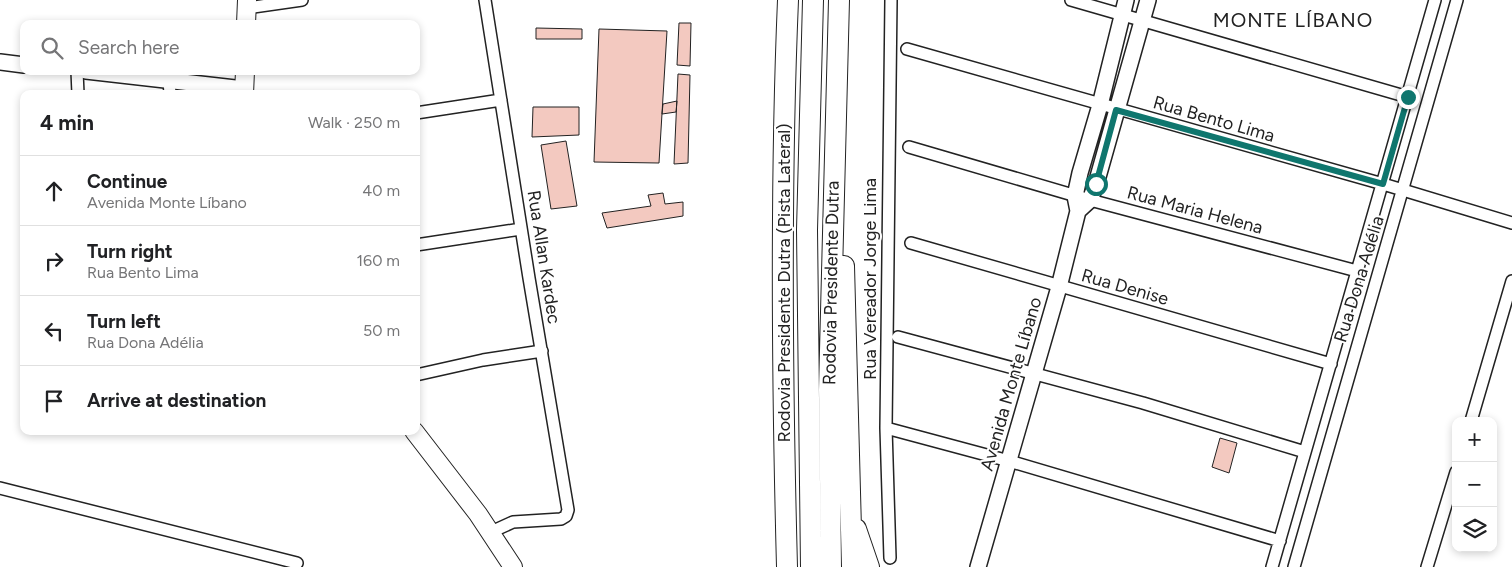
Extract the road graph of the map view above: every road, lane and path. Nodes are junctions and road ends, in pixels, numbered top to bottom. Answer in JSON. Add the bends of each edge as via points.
{"nodes":[{"id":1,"x":302,"y":0,"type":"edge"},
{"id":2,"x":485,"y":0,"type":"edge"},
{"id":3,"x":788,"y":0,"type":"edge"},
{"id":4,"x":814,"y":0,"type":"edge"},
{"id":5,"x":839,"y":0,"type":"edge"},
{"id":6,"x":891,"y":0,"type":"edge"},
{"id":7,"x":1071,"y":0,"type":"edge"},
{"id":8,"x":1148,"y":0,"type":"edge"},
{"id":9,"x":1457,"y":0,"type":"edge"},
{"id":10,"x":1433,"y":1,"type":"edge"},
{"id":11,"x":1124,"y":7,"type":"edge"},
{"id":12,"x":247,"y":10,"type":"edge"},
{"id":13,"x":1142,"y":20,"type":"junction"},
{"id":14,"x":907,"y":49,"type":"dead end"},
{"id":15,"x":0,"y":62,"type":"edge"},
{"id":16,"x":20,"y":64,"type":"edge"},
{"id":17,"x":77,"y":75,"type":"edge"},
{"id":18,"x":107,"y":75,"type":"edge"},
{"id":19,"x":244,"y":85,"type":"edge"},
{"id":20,"x":170,"y":87,"type":"edge"},
{"id":21,"x":78,"y":90,"type":"edge"},
{"id":22,"x":1408,"y":97,"type":"junction"},
{"id":23,"x":501,"y":100,"type":"junction"},
{"id":24,"x":1100,"y":105,"type":"junction"},
{"id":25,"x":1116,"y":110,"type":"junction"},
{"id":26,"x":420,"y":112,"type":"edge"},
{"id":27,"x":835,"y":120,"type":"junction"},
{"id":28,"x":909,"y":147,"type":"dead end"},
{"id":29,"x":1383,"y":184,"type":"junction"},
{"id":30,"x":1404,"y":190,"type":"junction"},
{"id":31,"x":1075,"y":196,"type":"junction"},
{"id":32,"x":1090,"y":200,"type":"junction"},
{"id":33,"x":1078,"y":211,"type":"junction"},
{"id":34,"x":1512,"y":223,"type":"edge"},
{"id":35,"x":521,"y":228,"type":"junction"},
{"id":36,"x":911,"y":243,"type":"dead end"},
{"id":37,"x":420,"y":244,"type":"edge"},
{"id":38,"x":1358,"y":271,"type":"junction"},
{"id":39,"x":1512,"y":281,"type":"edge"},
{"id":40,"x":1058,"y":287,"type":"junction"},
{"id":41,"x":898,"y":336,"type":"dead end"},
{"id":42,"x":542,"y":352,"type":"junction"},
{"id":43,"x":1331,"y":364,"type":"junction"},
{"id":44,"x":420,"y":374,"type":"edge"},
{"id":45,"x":1033,"y":374,"type":"junction"},
{"id":46,"x":1472,"y":417,"type":"edge"},
{"id":47,"x":886,"y":428,"type":"junction"},
{"id":48,"x":417,"y":435,"type":"edge"},
{"id":49,"x":1305,"y":452,"type":"junction"},
{"id":50,"x":1009,"y":461,"type":"junction"},
{"id":51,"x":1452,"y":485,"type":"edge"},
{"id":52,"x":0,"y":488,"type":"edge"},
{"id":53,"x":491,"y":532,"type":"junction"},
{"id":54,"x":1280,"y":541,"type":"junction"},
{"id":55,"x":886,"y":562,"type":"edge"},
{"id":56,"x":862,"y":563,"type":"edge"},
{"id":57,"x":297,"y":564,"type":"dead end"},
{"id":58,"x":513,"y":567,"type":"edge"},
{"id":59,"x":787,"y":567,"type":"edge"},
{"id":60,"x":811,"y":567,"type":"edge"},
{"id":61,"x":831,"y":567,"type":"edge"},
{"id":62,"x":978,"y":567,"type":"edge"},
{"id":63,"x":1272,"y":567,"type":"edge"},
{"id":64,"x":1294,"y":567,"type":"edge"},
{"id":65,"x":1427,"y":567,"type":"edge"}],
"edges":[{"from":1,"to":12,"type":"street"},
{"from":2,"to":23,"type":"street","name":"Rua Allan Kardec"},
{"from":3,"to":59,"type":"highway","name":"Rodovia Presidente Dutra (Pista Lateral)","via":[[781,338]]},
{"from":4,"to":60,"type":"highway","name":"Rodovia Presidente Dutra","via":[[807,230]]},
{"from":5,"to":27,"type":"highway","name":"Rodovia Presidente Dutra"},
{"from":6,"to":47,"type":"street","name":"Rua Vereador Jorge Lima"},
{"from":7,"to":11,"type":"street"},
{"from":8,"to":13,"type":"street"},
{"from":9,"to":30,"type":"street","name":"Rua Dona Adélia"},
{"from":10,"to":22,"type":"street","name":"Rua Dona Adélia"},
{"from":11,"to":13,"type":"street"},
{"from":11,"to":24,"type":"street","name":"Avenida Monte Líbano"},
{"from":13,"to":22,"type":"street"},
{"from":13,"to":25,"type":"street"},
{"from":14,"to":24,"type":"street","name":"Rua Bento Lima"},
{"from":15,"to":16,"type":"street"},
{"from":17,"to":21,"type":"street"},
{"from":18,"to":20,"type":"street"},
{"from":19,"to":20,"type":"street"},
{"from":22,"to":29,"type":"street","name":"Rua Dona Adélia"},
{"from":23,"to":26,"type":"street"},
{"from":23,"to":35,"type":"street","name":"Rua Allan Kardec"},
{"from":24,"to":25,"type":"street","name":"Rua Bento Lima"},
{"from":24,"to":31,"type":"street","name":"Avenida Monte Líbano"},
{"from":25,"to":29,"type":"street","name":"Rua Bento Lima"},
{"from":25,"to":32,"type":"street"},
{"from":27,"to":56,"type":"highway","via":[[848,378],[850,511]]},
{"from":27,"to":61,"type":"highway","name":"Rodovia Presidente Dutra","via":[[828,390]]},
{"from":28,"to":31,"type":"street","name":"Rua Maria Helena"},
{"from":29,"to":30,"type":"street","name":"Rua Bento Lima"},
{"from":29,"to":38,"type":"street","name":"Rua Dona Adélia"},
{"from":30,"to":34,"type":"street","name":"Rua Bento Lima"},
{"from":30,"to":64,"type":"street","name":"Rua Dona Adélia"},
{"from":31,"to":32,"type":"street","name":"Rua Maria Helena"},
{"from":31,"to":33,"type":"street","name":"Avenida Monte Líbano"},
{"from":32,"to":33,"type":"street"},
{"from":32,"to":38,"type":"street","name":"Rua Maria Helena"},
{"from":33,"to":40,"type":"street","name":"Avenida Monte Líbano"},
{"from":35,"to":37,"type":"street"},
{"from":35,"to":42,"type":"street","name":"Rua Allan Kardec"},
{"from":36,"to":40,"type":"street","name":"Rua Denise"},
{"from":38,"to":43,"type":"street","name":"Rua Dona Adélia"},
{"from":39,"to":46,"type":"street"},
{"from":40,"to":43,"type":"street","name":"Rua Denise"},
{"from":40,"to":45,"type":"street","name":"Avenida Monte Líbano"},
{"from":41,"to":45,"type":"street"},
{"from":42,"to":44,"type":"street","via":[[483,360]]},
{"from":42,"to":53,"type":"street","name":"Rua Allan Kardec","via":[[568,510],[564,518],[507,523]]},
{"from":43,"to":49,"type":"street","name":"Rua Dona Adélia"},
{"from":45,"to":49,"type":"street"},
{"from":45,"to":50,"type":"street","name":"Avenida Monte Líbano"},
{"from":47,"to":50,"type":"street"},
{"from":47,"to":55,"type":"street","name":"Rua Vereador Jorge Lima"},
{"from":48,"to":53,"type":"main road"},
{"from":49,"to":54,"type":"street","name":"Rua Dona Adélia"},
{"from":50,"to":54,"type":"street"},
{"from":50,"to":62,"type":"street","name":"Avenida Monte Líbano"},
{"from":51,"to":65,"type":"street"},
{"from":52,"to":57,"type":"street"},
{"from":53,"to":58,"type":"main road"},
{"from":54,"to":63,"type":"street","name":"Rua Dona Adélia"},
{"from":55,"to":56,"type":"street"}]}
